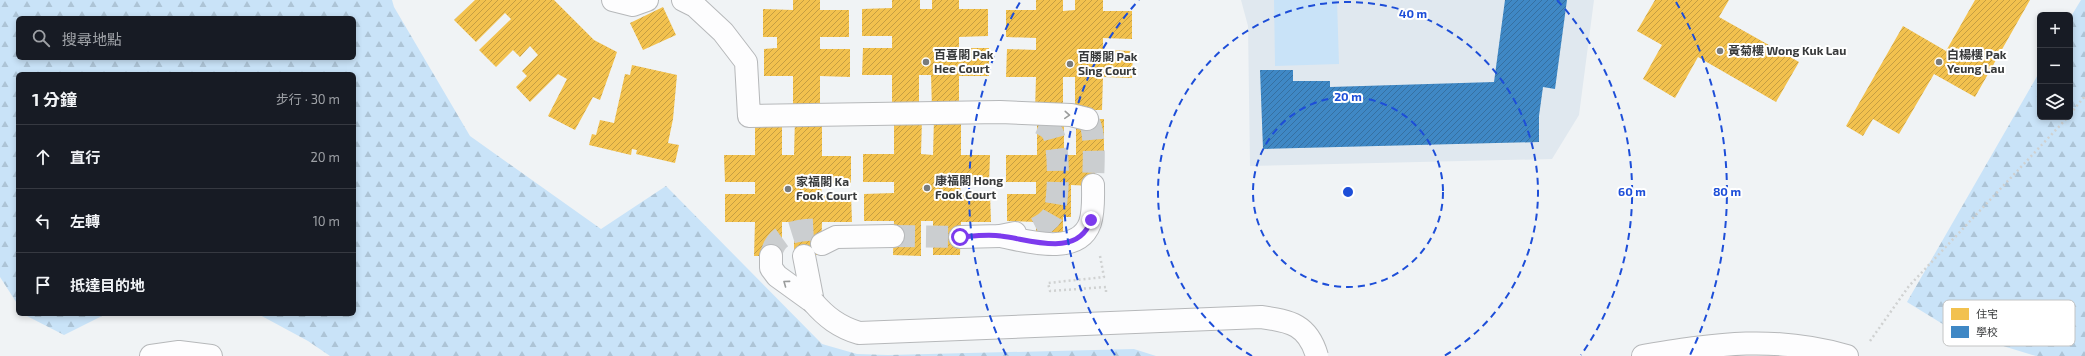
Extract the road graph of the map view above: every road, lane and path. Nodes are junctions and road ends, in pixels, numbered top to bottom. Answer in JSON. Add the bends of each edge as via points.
{"nodes":[{"id":1,"x":613,"y":0,"type":"edge"},
{"id":2,"x":647,"y":0,"type":"edge"},
{"id":3,"x":692,"y":2,"type":"edge"},
{"id":4,"x":2085,"y":96,"type":"edge"},
{"id":5,"x":2073,"y":110,"type":"edge"},
{"id":6,"x":1000,"y":112,"type":"junction"},
{"id":7,"x":1087,"y":119,"type":"dead end"},
{"id":8,"x":2065,"y":120,"type":"edge"},
{"id":9,"x":1037,"y":122,"type":"tunnel mouth"},
{"id":10,"x":1093,"y":185,"type":"tunnel mouth"},
{"id":11,"x":1036,"y":228,"type":"tunnel mouth"},
{"id":12,"x":1088,"y":228,"type":"junction"},
{"id":13,"x":894,"y":236,"type":"tunnel mouth"},
{"id":14,"x":1000,"y":236,"type":"junction"},
{"id":15,"x":960,"y":237,"type":"tunnel mouth"},
{"id":16,"x":771,"y":256,"type":"tunnel mouth"},
{"id":17,"x":813,"y":302,"type":"junction"},
{"id":18,"x":1109,"y":324,"type":"junction"},
{"id":19,"x":1868,"y":343,"type":"dead end"},
{"id":20,"x":151,"y":356,"type":"edge"},
{"id":21,"x":211,"y":356,"type":"edge"},
{"id":22,"x":1317,"y":356,"type":"edge"},
{"id":23,"x":1643,"y":356,"type":"edge"},
{"id":24,"x":1847,"y":356,"type":"edge"}],
"edges":[{"from":1,"to":2,"type":"street","via":[[633,6]]},
{"from":3,"to":6,"type":"street","via":[[723,32],[746,62],[749,116]]},
{"from":4,"to":5,"type":"path"},
{"from":6,"to":7,"type":"street","one_way":true,"via":[[1071,115]]},
{"from":6,"to":9,"type":"street"},
{"from":8,"to":19,"type":"path","via":[[1910,286]]},
{"from":10,"to":12,"type":"street","via":[[1093,212]]},
{"from":11,"to":14,"type":"street"},
{"from":12,"to":14,"type":"street","via":[[1076,240],[1066,243],[1036,244]]},
{"from":12,"to":18,"type":"path","via":[[1101,259],[1104,277],[1048,283],[1050,291],[1106,287]]},
{"from":13,"to":17,"type":"street","via":[[821,242]]},
{"from":14,"to":15,"type":"street"},
{"from":17,"to":16,"type":"street","one_way":true,"via":[[777,276],[771,268]]},
{"from":17,"to":18,"type":"street","bridge":true,"via":[[832,322],[845,329],[859,332]]},
{"from":18,"to":22,"type":"street","bridge":true,"via":[[1272,318],[1303,329],[1313,343]]},
{"from":20,"to":21,"type":"street","via":[[179,352]]},
{"from":23,"to":24,"type":"street","via":[[1759,342],[1807,346]]}]}
